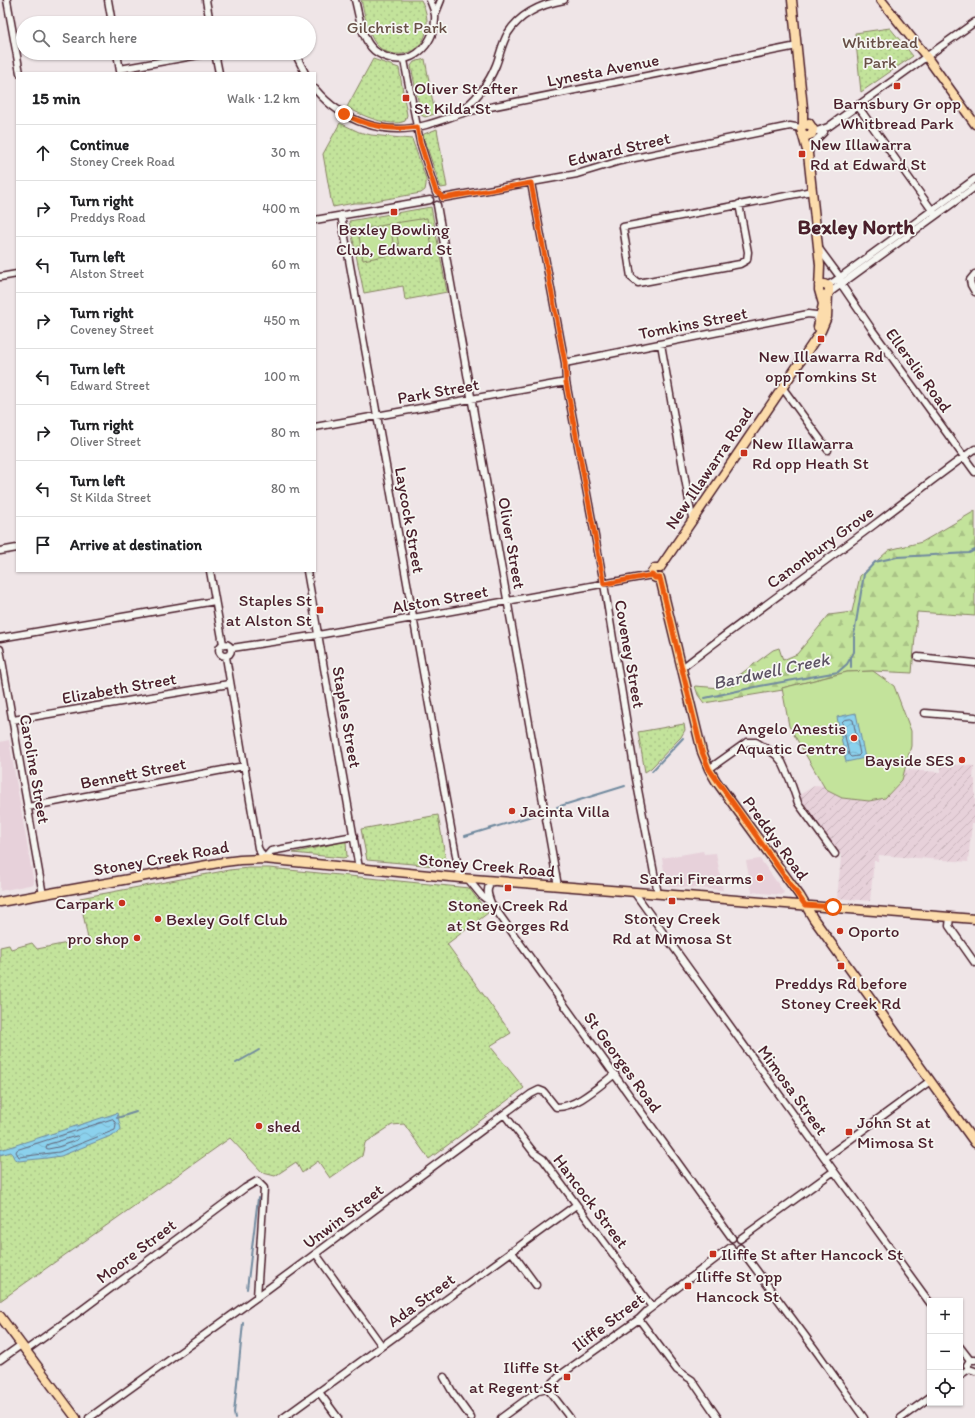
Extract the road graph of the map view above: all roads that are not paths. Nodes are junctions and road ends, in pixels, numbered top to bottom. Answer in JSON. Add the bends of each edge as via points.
{"nodes":[{"id":1,"x":7,"y":0,"type":"edge"},
{"id":2,"x":108,"y":0,"type":"edge"},
{"id":3,"x":206,"y":0,"type":"edge"},
{"id":4,"x":355,"y":0,"type":"edge"},
{"id":5,"x":430,"y":0,"type":"edge"},
{"id":6,"x":441,"y":0,"type":"edge"},
{"id":7,"x":564,"y":0,"type":"edge"},
{"id":8,"x":792,"y":0,"type":"edge"},
{"id":9,"x":881,"y":0,"type":"edge"},
{"id":10,"x":111,"y":16,"type":"edge"},
{"id":11,"x":209,"y":16,"type":"edge"},
{"id":12,"x":435,"y":16,"type":"junction"},
{"id":13,"x":975,"y":22,"type":"edge"},
{"id":14,"x":797,"y":46,"type":"junction"},
{"id":15,"x":16,"y":51,"type":"edge"},
{"id":16,"x":926,"y":56,"type":"junction"},
{"id":17,"x":18,"y":60,"type":"edge"},
{"id":18,"x":118,"y":60,"type":"edge"},
{"id":19,"x":175,"y":60,"type":"edge"},
{"id":20,"x":216,"y":60,"type":"edge"},
{"id":21,"x":298,"y":60,"type":"edge"},
{"id":22,"x":404,"y":60,"type":"junction"},
{"id":23,"x":120,"y":71,"type":"edge"},
{"id":24,"x":20,"y":72,"type":"edge"},
{"id":25,"x":219,"y":72,"type":"edge"},
{"id":26,"x":304,"y":72,"type":"edge"},
{"id":27,"x":316,"y":90,"type":"edge"},
{"id":28,"x":857,"y":106,"type":"junction"},
{"id":29,"x":803,"y":108,"type":"junction"},
{"id":30,"x":450,"y":117,"type":"junction"},
{"id":31,"x":975,"y":124,"type":"edge"},
{"id":32,"x":790,"y":126,"type":"junction"},
{"id":33,"x":828,"y":126,"type":"junction"},
{"id":34,"x":417,"y":127,"type":"junction"},
{"id":35,"x":802,"y":129,"type":"junction"},
{"id":36,"x":812,"y":132,"type":"junction"},
{"id":37,"x":824,"y":132,"type":"junction"},
{"id":38,"x":808,"y":154,"type":"junction"},
{"id":39,"x":975,"y":180,"type":"edge"},
{"id":40,"x":531,"y":183,"type":"junction"},
{"id":41,"x":975,"y":188,"type":"edge"},
{"id":42,"x":812,"y":190,"type":"junction"},
{"id":43,"x":436,"y":192,"type":"junction"},
{"id":44,"x":443,"y":198,"type":"junction"},
{"id":45,"x":430,"y":200,"type":"junction"},
{"id":46,"x":739,"y":204,"type":"junction"},
{"id":47,"x":437,"y":205,"type":"junction"},
{"id":48,"x":934,"y":213,"type":"junction"},
{"id":49,"x":341,"y":215,"type":"junction"},
{"id":50,"x":316,"y":220,"type":"edge"},
{"id":51,"x":818,"y":245,"type":"junction"},
{"id":52,"x":16,"y":274,"type":"edge"},
{"id":53,"x":975,"y":274,"type":"edge"},
{"id":54,"x":0,"y":277,"type":"edge"},
{"id":55,"x":840,"y":277,"type":"junction"},
{"id":56,"x":841,"y":284,"type":"junction"},
{"id":57,"x":825,"y":289,"type":"junction"},
{"id":58,"x":975,"y":292,"type":"edge"},
{"id":59,"x":819,"y":324,"type":"junction"},
{"id":60,"x":661,"y":344,"type":"junction"},
{"id":61,"x":565,"y":363,"type":"junction"},
{"id":62,"x":566,"y":382,"type":"junction"},
{"id":63,"x":782,"y":386,"type":"junction"},
{"id":64,"x":473,"y":399,"type":"junction"},
{"id":65,"x":377,"y":416,"type":"junction"},
{"id":66,"x":316,"y":427,"type":"edge"},
{"id":67,"x":975,"y":449,"type":"edge"},
{"id":68,"x":828,"y":450,"type":"dead end"},
{"id":69,"x":964,"y":456,"type":"junction"},
{"id":70,"x":975,"y":472,"type":"edge"},
{"id":71,"x":692,"y":518,"type":"junction"},
{"id":72,"x":16,"y":548,"type":"edge"},
{"id":73,"x":0,"y":551,"type":"edge"},
{"id":74,"x":660,"y":568,"type":"joint"},
{"id":75,"x":210,"y":572,"type":"edge"},
{"id":76,"x":307,"y":572,"type":"edge"},
{"id":77,"x":656,"y":576,"type":"junction"},
{"id":78,"x":604,"y":584,"type":"junction"},
{"id":79,"x":215,"y":601,"type":"junction"},
{"id":80,"x":508,"y":601,"type":"junction"},
{"id":81,"x":413,"y":617,"type":"junction"},
{"id":82,"x":318,"y":635,"type":"junction"},
{"id":83,"x":0,"y":638,"type":"edge"},
{"id":84,"x":223,"y":644,"type":"junction"},
{"id":85,"x":232,"y":648,"type":"junction"},
{"id":86,"x":0,"y":649,"type":"edge"},
{"id":87,"x":226,"y":657,"type":"junction"},
{"id":88,"x":918,"y":658,"type":"dead end"},
{"id":89,"x":975,"y":663,"type":"edge"},
{"id":90,"x":682,"y":668,"type":"junction"},
{"id":91,"x":229,"y":684,"type":"junction"},
{"id":92,"x":7,"y":690,"type":"junction"},
{"id":93,"x":0,"y":692,"type":"edge"},
{"id":94,"x":925,"y":713,"type":"dead end"},
{"id":95,"x":975,"y":717,"type":"edge"},
{"id":96,"x":12,"y":720,"type":"junction"},
{"id":97,"x":244,"y":766,"type":"junction"},
{"id":98,"x":709,"y":769,"type":"junction"},
{"id":99,"x":28,"y":807,"type":"junction"},
{"id":100,"x":354,"y":836,"type":"junction"},
{"id":101,"x":835,"y":854,"type":"dead end"},
{"id":102,"x":264,"y":859,"type":"junction"},
{"id":103,"x":359,"y":868,"type":"junction"},
{"id":104,"x":460,"y":878,"type":"junction"},
{"id":105,"x":468,"y":879,"type":"junction"},
{"id":106,"x":496,"y":881,"type":"junction"},
{"id":107,"x":558,"y":886,"type":"junction"},
{"id":108,"x":634,"y":892,"type":"junction"},
{"id":109,"x":658,"y":894,"type":"junction"},
{"id":110,"x":43,"y":895,"type":"junction"},
{"id":111,"x":0,"y":902,"type":"edge"},
{"id":112,"x":491,"y":903,"type":"junction"},
{"id":113,"x":805,"y":905,"type":"junction"},
{"id":114,"x":950,"y":917,"type":"junction"},
{"id":115,"x":975,"y":919,"type":"edge"},
{"id":116,"x":975,"y":963,"type":"edge"},
{"id":117,"x":615,"y":1074,"type":"junction"},
{"id":118,"x":930,"y":1082,"type":"junction"},
{"id":119,"x":504,"y":1114,"type":"junction"},
{"id":120,"x":975,"y":1143,"type":"edge"},
{"id":121,"x":825,"y":1158,"type":"junction"},
{"id":122,"x":834,"y":1171,"type":"junction"},
{"id":123,"x":576,"y":1205,"type":"junction"},
{"id":124,"x":732,"y":1238,"type":"junction"},
{"id":125,"x":740,"y":1239,"type":"junction"},
{"id":126,"x":731,"y":1247,"type":"junction"},
{"id":127,"x":740,"y":1248,"type":"junction"},
{"id":128,"x":511,"y":1251,"type":"junction"},
{"id":129,"x":316,"y":1254,"type":"junction"},
{"id":130,"x":536,"y":1285,"type":"dead end"},
{"id":131,"x":257,"y":1297,"type":"junction"},
{"id":132,"x":927,"y":1299,"type":"edge"},
{"id":133,"x":652,"y":1307,"type":"junction"},
{"id":134,"x":0,"y":1316,"type":"edge"},
{"id":135,"x":639,"y":1319,"type":"junction"},
{"id":136,"x":382,"y":1346,"type":"junction"},
{"id":137,"x":23,"y":1348,"type":"junction"},
{"id":138,"x":963,"y":1350,"type":"edge"},
{"id":139,"x":0,"y":1360,"type":"edge"},
{"id":140,"x":972,"y":1360,"type":"edge"},
{"id":141,"x":972,"y":1370,"type":"edge"},
{"id":142,"x":444,"y":1377,"type":"dead end"},
{"id":143,"x":547,"y":1388,"type":"junction"},
{"id":144,"x":319,"y":1392,"type":"junction"},
{"id":145,"x":927,"y":1399,"type":"edge"},
{"id":146,"x":76,"y":1418,"type":"edge"},
{"id":147,"x":88,"y":1418,"type":"edge"},
{"id":148,"x":282,"y":1418,"type":"edge"},
{"id":149,"x":338,"y":1418,"type":"edge"},
{"id":150,"x":471,"y":1418,"type":"edge"},
{"id":151,"x":501,"y":1418,"type":"edge"},
{"id":152,"x":570,"y":1418,"type":"edge"},
{"id":153,"x":718,"y":1418,"type":"edge"},
{"id":154,"x":864,"y":1418,"type":"edge"},
{"id":155,"x":901,"y":1418,"type":"edge"}],
"edges":[{"from":1,"to":15,"type":"street"},
{"from":2,"to":10,"type":"street"},
{"from":3,"to":11,"type":"street"},
{"from":4,"to":22,"type":"street","via":[[364,35],[370,46],[386,57]]},
{"from":5,"to":12,"type":"street"},
{"from":6,"to":12,"type":"street"},
{"from":7,"to":30,"type":"street","via":[[539,7],[519,20],[507,35],[495,67],[484,86],[470,103]]},
{"from":8,"to":14,"type":"main road","name":"New Illawarra Road"},
{"from":9,"to":16,"type":"main road"},
{"from":12,"to":22,"type":"street","via":[[431,35],[424,48]]},
{"from":13,"to":16,"type":"street"},
{"from":14,"to":29,"type":"main road","name":"New Illawarra Road"},
{"from":14,"to":30,"type":"street","name":"Lynesta Avenue"},
{"from":16,"to":28,"type":"street"},
{"from":16,"to":31,"type":"main road"},
{"from":17,"to":24,"type":"street"},
{"from":18,"to":23,"type":"street"},
{"from":19,"to":23,"type":"street"},
{"from":20,"to":25,"type":"street"},
{"from":21,"to":26,"type":"street"},
{"from":22,"to":34,"type":"street"},
{"from":27,"to":34,"type":"street","name":"Lynesta Avenue","via":[[334,108],[357,121],[382,128]]},
{"from":28,"to":33,"type":"street"},
{"from":28,"to":48,"type":"street"},
{"from":29,"to":32,"type":"street","via":[[798,121]]},
{"from":29,"to":35,"type":"main road","name":"New Illawarra Road"},
{"from":29,"to":36,"type":"main road","name":"New Illawarra Road"},
{"from":30,"to":34,"type":"street","name":"Lynesta Avenue"},
{"from":32,"to":35,"type":"street","name":"Edward Street"},
{"from":32,"to":40,"type":"street","name":"Edward Street","via":[[620,161],[577,174]]},
{"from":33,"to":36,"type":"street"},
{"from":33,"to":37,"type":"street"},
{"from":34,"to":43,"type":"street"},
{"from":35,"to":36,"type":"main road","via":[[806,136]]},
{"from":35,"to":38,"type":"main road","name":"New Illawarra Road"},
{"from":36,"to":37,"type":"street","via":[[817,136]]},
{"from":36,"to":38,"type":"main road","name":"New Illawarra Road"},
{"from":37,"to":38,"type":"street","via":[[812,144]]},
{"from":38,"to":42,"type":"main road","name":"New Illawarra Road"},
{"from":39,"to":48,"type":"street"},
{"from":40,"to":44,"type":"street","name":"Edward Street"},
{"from":40,"to":61,"type":"street","name":"Coveney Street"},
{"from":41,"to":48,"type":"street"},
{"from":42,"to":46,"type":"street"},
{"from":42,"to":51,"type":"main road","name":"New Illawarra Road"},
{"from":43,"to":44,"type":"street"},
{"from":43,"to":45,"type":"street"},
{"from":44,"to":47,"type":"street","via":[[442,203]]},
{"from":45,"to":47,"type":"street"},
{"from":45,"to":49,"type":"street"},
{"from":46,"to":46,"type":"street","via":[[623,227],[631,278],[638,283],[740,264],[747,260],[748,252]]},
{"from":47,"to":64,"type":"street","name":"Oliver Street"},
{"from":48,"to":55,"type":"street"},
{"from":48,"to":56,"type":"street"},
{"from":49,"to":50,"type":"street"},
{"from":49,"to":65,"type":"street","name":"Laycock Street"},
{"from":51,"to":55,"type":"street","via":[[824,258]]},
{"from":51,"to":57,"type":"main road","name":"New Illawarra Road"},
{"from":52,"to":54,"type":"street"},
{"from":53,"to":58,"type":"street","via":[[970,280]]},
{"from":55,"to":56,"type":"street"},
{"from":55,"to":57,"type":"street"},
{"from":56,"to":57,"type":"street"},
{"from":56,"to":69,"type":"street","name":"Ellerslie Road"},
{"from":57,"to":59,"type":"main road","name":"New Illawarra Road"},
{"from":57,"to":63,"type":"main road","name":"New Illawarra Road","via":[[828,311],[823,326],[786,384]]},
{"from":59,"to":60,"type":"street","name":"Tomkins Street","via":[[817,315],[808,314]]},
{"from":59,"to":63,"type":"main road","name":"New Illawarra Road"},
{"from":60,"to":61,"type":"street","name":"Tomkins Street"},
{"from":60,"to":71,"type":"street"},
{"from":61,"to":62,"type":"street","name":"Coveney Street"},
{"from":62,"to":64,"type":"street","name":"Park Street"},
{"from":62,"to":78,"type":"street","name":"Coveney Street"},
{"from":63,"to":68,"type":"street"},
{"from":63,"to":71,"type":"main road","name":"New Illawarra Road"},
{"from":64,"to":65,"type":"street","name":"Park Street"},
{"from":64,"to":80,"type":"street","name":"Oliver Street"},
{"from":65,"to":66,"type":"street","name":"Park Street"},
{"from":65,"to":81,"type":"street","name":"Laycock Street"},
{"from":67,"to":69,"type":"street","name":"Canonbury Grove"},
{"from":69,"to":70,"type":"street","name":"Ellerslie Road"},
{"from":69,"to":90,"type":"street","name":"Canonbury Grove"},
{"from":71,"to":74,"type":"main road","name":"New Illawarra Road"},
{"from":72,"to":73,"type":"street"},
{"from":74,"to":77,"type":"main road","name":"Preddys Road","via":[[663,572]]},
{"from":75,"to":79,"type":"street"},
{"from":76,"to":82,"type":"street","name":"Staples Street"},
{"from":77,"to":78,"type":"street","name":"Alston Street"},
{"from":77,"to":90,"type":"main road","name":"Preddys Road"},
{"from":78,"to":80,"type":"street","name":"Alston Street"},
{"from":78,"to":109,"type":"street","name":"Coveney Street"},
{"from":79,"to":83,"type":"street"},
{"from":79,"to":84,"type":"street"},
{"from":80,"to":81,"type":"street","name":"Alston Street"},
{"from":80,"to":107,"type":"street","name":"Oliver Street"},
{"from":81,"to":82,"type":"street","name":"Alston Street"},
{"from":81,"to":104,"type":"street","name":"Laycock Street"},
{"from":82,"to":85,"type":"street","name":"Alston Street"},
{"from":82,"to":100,"type":"street","name":"Staples Street"},
{"from":84,"to":85,"type":"street"},
{"from":84,"to":87,"type":"street","via":[[219,652]]},
{"from":85,"to":87,"type":"street"},
{"from":86,"to":92,"type":"street","name":"Caroline Street"},
{"from":87,"to":91,"type":"street"},
{"from":88,"to":89,"type":"street"},
{"from":90,"to":98,"type":"main road","name":"Preddys Road","via":[[702,752]]},
{"from":91,"to":96,"type":"street","name":"Elizabeth Street"},
{"from":91,"to":97,"type":"street"},
{"from":92,"to":93,"type":"street"},
{"from":92,"to":96,"type":"street","name":"Caroline Street"},
{"from":94,"to":95,"type":"street"},
{"from":96,"to":99,"type":"street","name":"Caroline Street"},
{"from":97,"to":99,"type":"street","name":"Bennett Street"},
{"from":97,"to":102,"type":"street","via":[[258,848]]},
{"from":98,"to":101,"type":"street","via":[[747,742],[756,742],[766,748],[782,762],[798,803]]},
{"from":98,"to":113,"type":"main road","name":"Preddys Road"},
{"from":99,"to":110,"type":"street","name":"Caroline Street"},
{"from":100,"to":102,"type":"street","via":[[271,851]]},
{"from":100,"to":103,"type":"street","name":"Staples Street"},
{"from":102,"to":103,"type":"main road","name":"Stoney Creek Road"},
{"from":102,"to":110,"type":"main road","name":"Stoney Creek Road","via":[[224,862]]},
{"from":103,"to":104,"type":"main road","name":"Stoney Creek Road"},
{"from":104,"to":105,"type":"main road","name":"Stoney Creek Road"},
{"from":105,"to":106,"type":"main road","name":"Stoney Creek Road"},
{"from":105,"to":112,"type":"street","name":"St Georges Road"},
{"from":106,"to":107,"type":"main road","name":"Stoney Creek Road"},
{"from":106,"to":112,"type":"street","via":[[490,883],[488,888]]},
{"from":107,"to":108,"type":"main road","name":"Stoney Creek Road"},
{"from":108,"to":109,"type":"main road","name":"Stoney Creek Road"},
{"from":108,"to":121,"type":"street","name":"Mimosa Street"},
{"from":109,"to":113,"type":"main road","name":"Stoney Creek Road"},
{"from":110,"to":111,"type":"main road","name":"Stoney Creek Road"},
{"from":112,"to":117,"type":"street","name":"St Georges Road"},
{"from":113,"to":114,"type":"main road","name":"Stoney Creek Road"},
{"from":113,"to":118,"type":"main road","name":"Preddys Road"},
{"from":114,"to":115,"type":"main road","name":"Stoney Creek Road"},
{"from":114,"to":116,"type":"street","via":[[949,926]]},
{"from":117,"to":119,"type":"street","name":"Unwin Street","via":[[579,1100],[564,1107],[556,1106],[539,1090]]},
{"from":117,"to":124,"type":"street","name":"St Georges Road"},
{"from":118,"to":120,"type":"main road","name":"Preddys Road"},
{"from":118,"to":121,"type":"street"},
{"from":119,"to":123,"type":"street","name":"Hancock Street","via":[[534,1153],[543,1159]]},
{"from":119,"to":129,"type":"street","name":"Unwin Street"},
{"from":121,"to":122,"type":"street","name":"Mimosa Street"},
{"from":122,"to":125,"type":"street"},
{"from":122,"to":132,"type":"street","name":"Mimosa Street"},
{"from":123,"to":128,"type":"street","name":"Ada Street"},
{"from":123,"to":133,"type":"street","name":"Hancock Street"},
{"from":124,"to":125,"type":"street"},
{"from":124,"to":126,"type":"street"},
{"from":125,"to":127,"type":"street"},
{"from":126,"to":127,"type":"street","via":[[736,1250]]},
{"from":126,"to":133,"type":"street","name":"Iliffe Street"},
{"from":127,"to":154,"type":"street"},
{"from":128,"to":130,"type":"street"},
{"from":128,"to":136,"type":"street","name":"Ada Street"},
{"from":129,"to":131,"type":"street","name":"Unwin Street"},
{"from":129,"to":136,"type":"street"},
{"from":131,"to":137,"type":"street","name":"Moore Street","via":[[264,1188],[257,1181],[83,1309]]},
{"from":131,"to":147,"type":"street","name":"Unwin Street"},
{"from":133,"to":135,"type":"street","name":"Iliffe Street"},
{"from":134,"to":137,"type":"main road"},
{"from":135,"to":143,"type":"street","name":"Iliffe Street","via":[[563,1373]]},
{"from":135,"to":153,"type":"street","via":[[678,1370],[692,1380]]},
{"from":136,"to":144,"type":"street","name":"Ada Street"},
{"from":137,"to":139,"type":"street","name":"Moore Street"},
{"from":137,"to":146,"type":"main road"},
{"from":138,"to":140,"type":"street"},
{"from":140,"to":141,"type":"street","via":[[967,1364]]},
{"from":142,"to":150,"type":"street"},
{"from":143,"to":151,"type":"street","name":"Iliffe Street","via":[[539,1390]]},
{"from":143,"to":152,"type":"street"},
{"from":144,"to":148,"type":"street","name":"Ada Street"},
{"from":144,"to":149,"type":"street"},
{"from":145,"to":155,"type":"street"}]}
